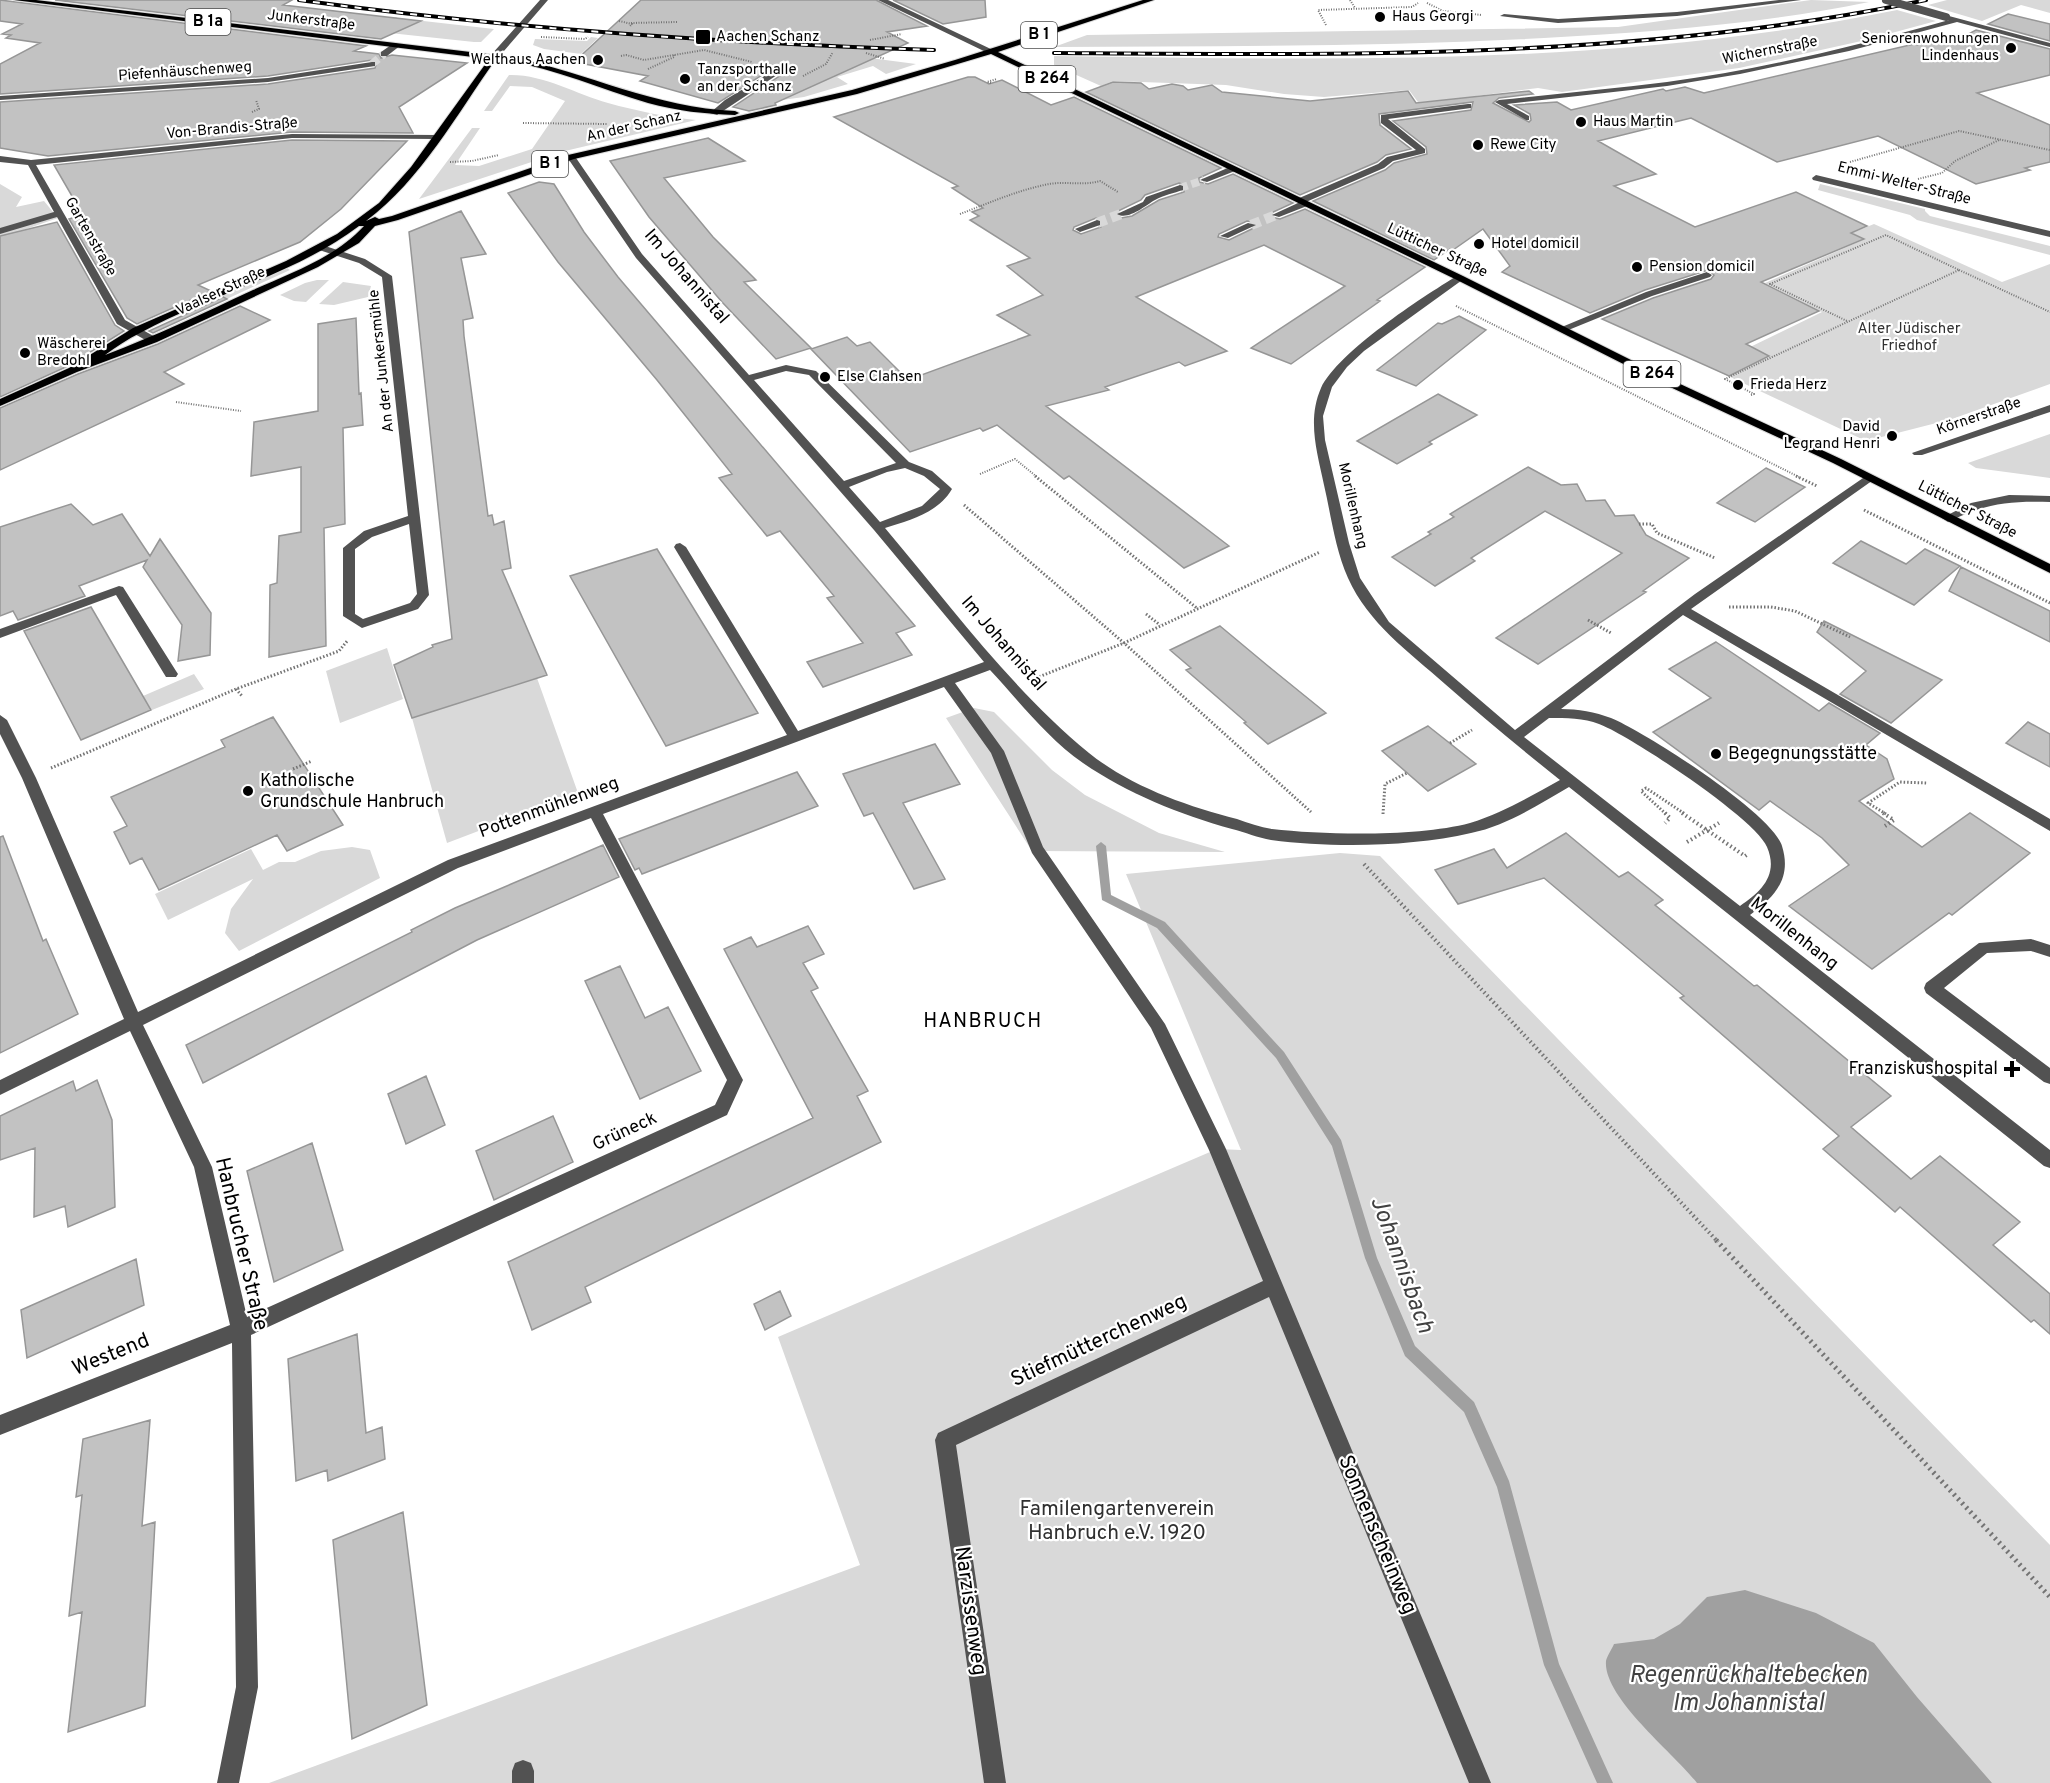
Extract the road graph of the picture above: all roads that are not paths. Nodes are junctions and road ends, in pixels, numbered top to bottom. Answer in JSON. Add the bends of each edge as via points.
{"nodes":[{"id":1,"x":18,"y":0,"type":"edge"},
{"id":2,"x":544,"y":0,"type":"edge"},
{"id":3,"x":882,"y":0,"type":"edge"},
{"id":4,"x":1150,"y":0,"type":"edge"},
{"id":5,"x":1797,"y":0,"type":"edge"},
{"id":6,"x":1886,"y":0,"type":"edge"},
{"id":7,"x":1504,"y":16,"type":"road end"},
{"id":8,"x":1957,"y":20,"type":"junction"},
{"id":9,"x":397,"y":45,"type":"junction"},
{"id":10,"x":2050,"y":45,"type":"edge"},
{"id":11,"x":991,"y":51,"type":"junction"},
{"id":12,"x":384,"y":54,"type":"tunnel mouth"},
{"id":13,"x":494,"y":57,"type":"junction"},
{"id":14,"x":372,"y":64,"type":"tunnel mouth"},
{"id":15,"x":782,"y":69,"type":"road end"},
{"id":16,"x":0,"y":98,"type":"edge"},
{"id":17,"x":1468,"y":106,"type":"dead end"},
{"id":18,"x":780,"y":109,"type":"junction"},
{"id":19,"x":714,"y":113,"type":"junction"},
{"id":20,"x":1526,"y":118,"type":"dead end"},
{"id":21,"x":437,"y":137,"type":"junction"},
{"id":22,"x":571,"y":157,"type":"junction"},
{"id":23,"x":0,"y":159,"type":"edge"},
{"id":24,"x":31,"y":163,"type":"junction"},
{"id":25,"x":1232,"y":169,"type":"junction"},
{"id":26,"x":1816,"y":178,"type":"road end"},
{"id":27,"x":1204,"y":180,"type":"tunnel mouth"},
{"id":28,"x":1180,"y":188,"type":"tunnel mouth"},
{"id":29,"x":1302,"y":203,"type":"junction"},
{"id":30,"x":382,"y":205,"type":"junction"},
{"id":31,"x":59,"y":213,"type":"junction"},
{"id":32,"x":1121,"y":214,"type":"tunnel mouth"},
{"id":33,"x":1276,"y":215,"type":"tunnel mouth"},
{"id":34,"x":395,"y":218,"type":"junction"},
{"id":35,"x":1097,"y":223,"type":"tunnel mouth"},
{"id":36,"x":357,"y":224,"type":"junction"},
{"id":37,"x":371,"y":224,"type":"junction"},
{"id":38,"x":1251,"y":225,"type":"tunnel mouth"},
{"id":39,"x":1080,"y":229,"type":"dead end"},
{"id":40,"x":0,"y":231,"type":"edge"},
{"id":41,"x":2050,"y":234,"type":"edge"},
{"id":42,"x":1225,"y":236,"type":"dead end"},
{"id":43,"x":357,"y":241,"type":"junction"},
{"id":44,"x":319,"y":247,"type":"junction"},
{"id":45,"x":340,"y":253,"type":"junction"},
{"id":46,"x":1707,"y":275,"type":"dead end"},
{"id":47,"x":1460,"y":278,"type":"junction"},
{"id":48,"x":1562,"y":329,"type":"junction"},
{"id":49,"x":137,"y":330,"type":"junction"},
{"id":50,"x":153,"y":340,"type":"junction"},
{"id":51,"x":73,"y":370,"type":"junction"},
{"id":52,"x":748,"y":378,"type":"junction"},
{"id":53,"x":0,"y":403,"type":"edge"},
{"id":54,"x":2050,"y":408,"type":"edge"},
{"id":55,"x":1918,"y":453,"type":"dead end"},
{"id":56,"x":905,"y":465,"type":"junction"},
{"id":57,"x":1870,"y":478,"type":"junction"},
{"id":58,"x":841,"y":486,"type":"junction"},
{"id":59,"x":2050,"y":499,"type":"edge"},
{"id":60,"x":415,"y":518,"type":"junction"},
{"id":61,"x":1948,"y":518,"type":"junction"},
{"id":62,"x":878,"y":527,"type":"junction"},
{"id":63,"x":681,"y":547,"type":"dead end"},
{"id":64,"x":2050,"y":569,"type":"edge"},
{"id":65,"x":1684,"y":610,"type":"junction"},
{"id":66,"x":0,"y":634,"type":"edge"},
{"id":67,"x":992,"y":664,"type":"junction"},
{"id":68,"x":171,"y":674,"type":"dead end"},
{"id":69,"x":947,"y":682,"type":"junction"},
{"id":70,"x":1546,"y":713,"type":"junction"},
{"id":71,"x":0,"y":720,"type":"edge"},
{"id":72,"x":1515,"y":737,"type":"junction"},
{"id":73,"x":796,"y":738,"type":"junction"},
{"id":74,"x":1569,"y":781,"type":"junction"},
{"id":75,"x":595,"y":812,"type":"junction"},
{"id":76,"x":2050,"y":826,"type":"edge"},
{"id":77,"x":1740,"y":914,"type":"junction"},
{"id":78,"x":2050,"y":951,"type":"edge"},
{"id":79,"x":134,"y":1023,"type":"junction"},
{"id":80,"x":2050,"y":1077,"type":"edge"},
{"id":81,"x":0,"y":1088,"type":"edge"},
{"id":82,"x":2050,"y":1160,"type":"edge"},
{"id":83,"x":1273,"y":1286,"type":"junction"},
{"id":84,"x":241,"y":1330,"type":"junction"},
{"id":85,"x":0,"y":1425,"type":"edge"},
{"id":86,"x":945,"y":1440,"type":"joint"},
{"id":87,"x":228,"y":1783,"type":"edge"},
{"id":88,"x":995,"y":1783,"type":"edge"},
{"id":89,"x":1480,"y":1783,"type":"edge"}],
"edges":[{"from":1,"to":9,"type":"main road","name":"Junkerstraße","number":"B 1a"},
{"from":2,"to":13,"type":"street","name":"Vaalser Straße"},
{"from":3,"to":11,"type":"street"},
{"from":4,"to":11,"type":"main road","number":"B 1"},
{"from":5,"to":7,"type":"street","via":[[1653,16],[1558,21]]},
{"from":6,"to":8,"type":"street","bridge":true},
{"from":8,"to":10,"type":"street"},
{"from":8,"to":20,"type":"street","name":"Wichernstraße","via":[[1873,44],[1744,71],[1499,102]]},
{"from":9,"to":12,"type":"street"},
{"from":9,"to":13,"type":"main road","name":"Junkerstraße","number":"B 1a"},
{"from":11,"to":18,"type":"main road","name":"An der Schanz","number":"B 1","via":[[864,90]]},
{"from":11,"to":25,"type":"main road","name":"Lütticher Straße","number":"B 264"},
{"from":13,"to":19,"type":"main road","name":"An der Schanz","via":[[530,62],[661,105]]},
{"from":13,"to":21,"type":"main road","name":"Vaalser Straße"},
{"from":14,"to":16,"type":"street","name":"Piefenhäuschenweg","via":[[268,80]]},
{"from":15,"to":19,"type":"street"},
{"from":17,"to":29,"type":"street","via":[[1384,117],[1384,122],[1422,150],[1390,159]]},
{"from":18,"to":19,"type":"main road","name":"An der Schanz"},
{"from":18,"to":22,"type":"main road","name":"An der Schanz","number":"B 1"},
{"from":21,"to":24,"type":"street","name":"Von-Brandis-Straße","via":[[247,138]]},
{"from":21,"to":30,"type":"main road","name":"Vaalser Straße"},
{"from":22,"to":34,"type":"main road","name":"An der Schanz","number":"B 1"},
{"from":22,"to":52,"type":"street","name":"Im Johannistal","via":[[639,256]]},
{"from":23,"to":24,"type":"street"},
{"from":24,"to":31,"type":"street","name":"Gartenstraße"},
{"from":25,"to":27,"type":"street"},
{"from":25,"to":29,"type":"main road","name":"Lütticher Straße","number":"B 264"},
{"from":26,"to":41,"type":"street","name":"Emmi-Welter-Straße"},
{"from":28,"to":32,"type":"street"},
{"from":29,"to":33,"type":"street"},
{"from":29,"to":47,"type":"main road","name":"Lütticher Straße","number":"B 264"},
{"from":30,"to":36,"type":"main road","name":"Vaalser Straße","number":"B 1"},
{"from":30,"to":37,"type":"main road","name":"Vaalser Straße","number":"B 1","via":[[385,209]]},
{"from":31,"to":40,"type":"street"},
{"from":31,"to":49,"type":"street","name":"Gartenstraße","via":[[121,322]]},
{"from":34,"to":37,"type":"main road","name":"An der Schanz"},
{"from":34,"to":43,"type":"main road","name":"An der Schanz","number":"B 1"},
{"from":35,"to":39,"type":"street"},
{"from":36,"to":37,"type":"main road"},
{"from":36,"to":44,"type":"main road","name":"Vaalser Straße","number":"B 1"},
{"from":37,"to":43,"type":"main road","name":"Vaalser Straße","number":"B 1"},
{"from":38,"to":42,"type":"street"},
{"from":43,"to":45,"type":"main road","name":"Vaalser Straße","number":"B 1"},
{"from":44,"to":45,"type":"street","name":"An der Junkersmühle"},
{"from":44,"to":49,"type":"main road","name":"Vaalser Straße","number":"B 1"},
{"from":45,"to":50,"type":"main road","name":"Vaalser Straße","number":"B 1"},
{"from":45,"to":60,"type":"street","name":"An der Junkersmühle","via":[[387,276]]},
{"from":46,"to":48,"type":"street"},
{"from":47,"to":48,"type":"main road","name":"Lütticher Straße","number":"B 264"},
{"from":47,"to":72,"type":"street","name":"Morillenhang","via":[[1342,366],[1327,387],[1318,416],[1320,440],[1354,578],[1385,625]]},
{"from":48,"to":57,"type":"main road","name":"Lütticher Straße","number":"B 264"},
{"from":49,"to":50,"type":"street","name":"Gartenstraße"},
{"from":49,"to":51,"type":"main road","name":"Vaalser Straße","number":"B 1"},
{"from":50,"to":51,"type":"main road","name":"Vaalser Straße","number":"B 1"},
{"from":51,"to":53,"type":"main road","name":"Vaalser Straße","number":"B 1"},
{"from":52,"to":56,"type":"street","via":[[786,368],[812,373]]},
{"from":52,"to":58,"type":"street","name":"Im Johannistal"},
{"from":54,"to":55,"type":"street","name":"Körnerstraße"},
{"from":56,"to":58,"type":"street"},
{"from":56,"to":62,"type":"street","via":[[936,478],[946,489],[943,497]]},
{"from":57,"to":61,"type":"main road","name":"Lütticher Straße","number":"B 264"},
{"from":57,"to":65,"type":"street"},
{"from":58,"to":62,"type":"street","name":"Im Johannistal"},
{"from":59,"to":61,"type":"street","via":[[2005,497],[1976,504]]},
{"from":60,"to":60,"type":"street","name":"An der Junkersmühle","via":[[368,534],[349,548],[349,616],[362,624],[414,606],[423,596]]},
{"from":61,"to":64,"type":"main road","name":"Lütticher Straße","number":"B 264"},
{"from":62,"to":67,"type":"street","name":"Im Johannistal"},
{"from":63,"to":73,"type":"street"},
{"from":65,"to":70,"type":"street"},
{"from":65,"to":76,"type":"street"},
{"from":66,"to":68,"type":"street","via":[[119,590]]},
{"from":67,"to":69,"type":"street","name":"Pottenmühlenweg"},
{"from":67,"to":74,"type":"street","name":"Im Johannistal","via":[[1086,758],[1133,787],[1202,816],[1270,834],[1381,839],[1471,828],[1520,809]]},
{"from":69,"to":73,"type":"street","name":"Pottenmühlenweg"},
{"from":69,"to":83,"type":"street","name":"Sonnenscheinweg","via":[[997,751],[1037,849],[1157,1024],[1217,1149]]},
{"from":70,"to":72,"type":"street"},
{"from":70,"to":77,"type":"street","via":[[1604,720],[1633,733],[1754,820],[1774,844],[1778,872],[1769,892]]},
{"from":71,"to":79,"type":"street","name":"Hanbrucher Straße","via":[[29,778]]},
{"from":72,"to":74,"type":"street","name":"Morillenhang"},
{"from":73,"to":75,"type":"street","name":"Pottenmühlenweg"},
{"from":74,"to":77,"type":"street","name":"Morillenhang"},
{"from":75,"to":79,"type":"street","name":"Pottenmühlenweg","via":[[453,864]]},
{"from":75,"to":84,"type":"street","name":"Grüneck","via":[[735,1080],[721,1110]]},
{"from":77,"to":82,"type":"street","name":"Morillenhang"},
{"from":78,"to":80,"type":"street","via":[[2031,945],[1984,947],[1932,988]]},
{"from":79,"to":81,"type":"street","name":"Pottenmühlenweg"},
{"from":79,"to":84,"type":"street","name":"Hanbrucher Straße","via":[[203,1167]]},
{"from":83,"to":86,"type":"street","name":"Stiefmütterchenweg"},
{"from":83,"to":89,"type":"street","name":"Sonnenscheinweg"},
{"from":84,"to":85,"type":"street","name":"Westend"},
{"from":84,"to":87,"type":"street","name":"Hanbrucher Straße","via":[[247,1687]]},
{"from":86,"to":88,"type":"street","name":"Narzissenweg"}]}
